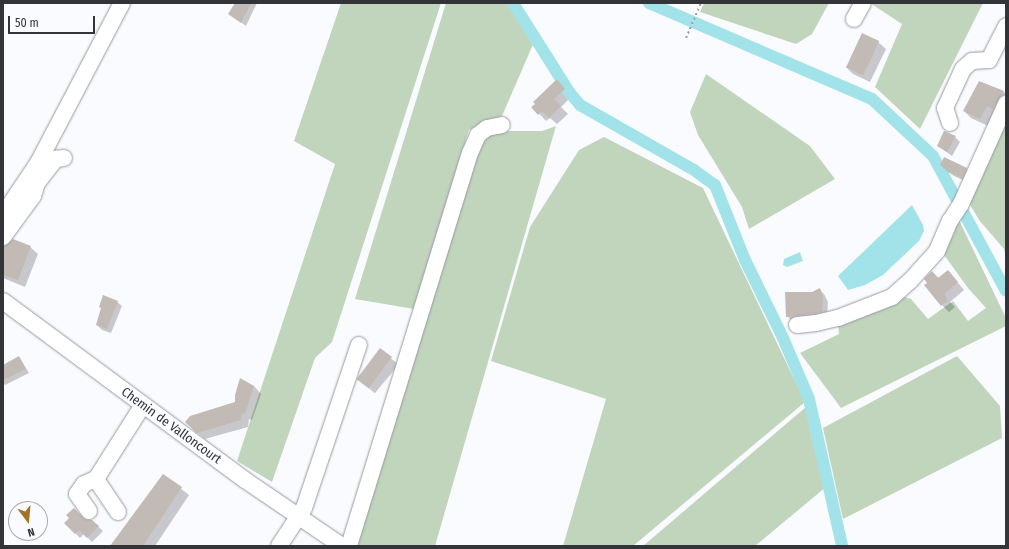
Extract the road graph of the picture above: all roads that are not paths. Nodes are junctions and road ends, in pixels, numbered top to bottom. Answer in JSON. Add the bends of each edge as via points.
{"nodes":[{"id":1,"x":122,"y":3,"type":"edge"},
{"id":2,"x":864,"y":3,"type":"edge"},
{"id":3,"x":854,"y":19,"type":"dead end"},
{"id":4,"x":1006,"y":26,"type":"edge"},
{"id":5,"x":1006,"y":104,"type":"edge"},
{"id":6,"x":950,"y":124,"type":"dead end"},
{"id":7,"x":502,"y":125,"type":"dead end"},
{"id":8,"x":64,"y":158,"type":"dead end"},
{"id":9,"x":3,"y":214,"type":"edge"},
{"id":10,"x":3,"y":237,"type":"edge"},
{"id":11,"x":3,"y":301,"type":"edge"},
{"id":12,"x":797,"y":325,"type":"dead end"},
{"id":13,"x":359,"y":345,"type":"dead end"},
{"id":14,"x":143,"y":405,"type":"junction"},
{"id":15,"x":96,"y":479,"type":"junction"},
{"id":16,"x":89,"y":511,"type":"dead end"},
{"id":17,"x":118,"y":512,"type":"dead end"},
{"id":18,"x":298,"y":516,"type":"junction"},
{"id":19,"x":279,"y":546,"type":"edge"},
{"id":20,"x":342,"y":546,"type":"edge"},
{"id":21,"x":349,"y":546,"type":"edge"}],
"edges":[{"from":1,"to":9,"type":"street","via":[[38,163]]},
{"from":2,"to":3,"type":"street"},
{"from":4,"to":6,"type":"street","via":[[989,60],[972,60],[963,70],[945,108]]},
{"from":5,"to":12,"type":"street","via":[[937,251],[910,281],[892,297],[852,313],[816,323]]},
{"from":7,"to":21,"type":"street","via":[[487,128],[478,135],[470,153]]},
{"from":8,"to":10,"type":"street","via":[[56,159],[37,183],[33,196]]},
{"from":11,"to":14,"type":"street","name":"Chemin de Valloncourt"},
{"from":13,"to":18,"type":"street","via":[[304,508]]},
{"from":14,"to":15,"type":"street"},
{"from":14,"to":18,"type":"street","name":"Chemin de Valloncourt"},
{"from":15,"to":16,"type":"street","via":[[84,484],[77,494]]},
{"from":15,"to":17,"type":"street"},
{"from":18,"to":19,"type":"street"},
{"from":18,"to":20,"type":"street","name":"Chemin de Valloncourt"}]}
